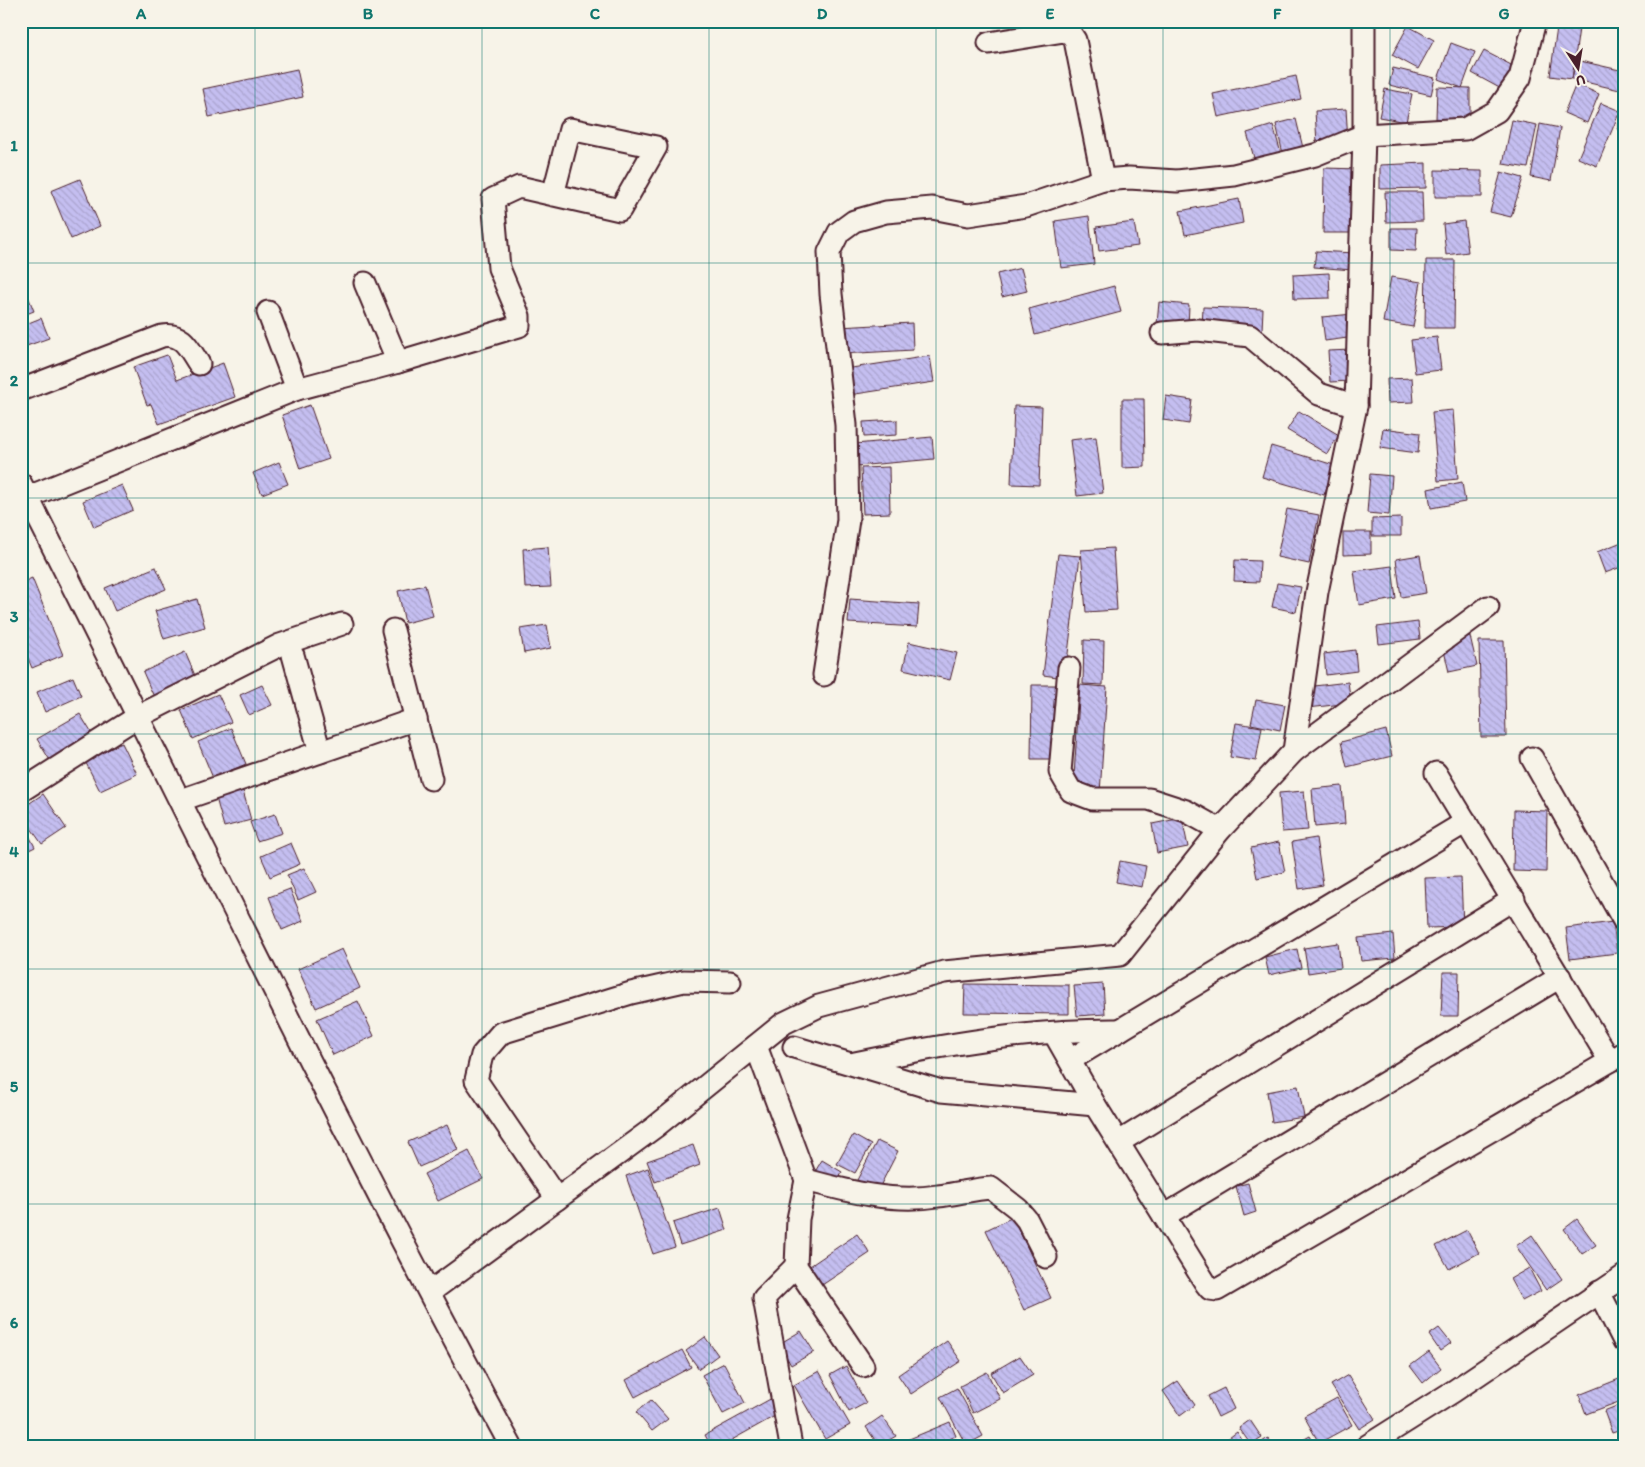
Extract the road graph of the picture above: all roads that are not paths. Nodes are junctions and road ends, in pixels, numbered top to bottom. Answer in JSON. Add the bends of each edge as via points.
{"nodes":[{"id":1,"x":1364,"y":21,"type":"edge"},
{"id":2,"x":1534,"y":21,"type":"edge"},
{"id":3,"x":989,"y":43,"type":"dead end"},
{"id":4,"x":1364,"y":135,"type":"junction"},
{"id":5,"x":1103,"y":180,"type":"junction"},
{"id":6,"x":553,"y":194,"type":"junction"},
{"id":7,"x":365,"y":283,"type":"dead end"},
{"id":8,"x":268,"y":312,"type":"dead end"},
{"id":9,"x":1162,"y":333,"type":"dead end"},
{"id":10,"x":398,"y":362,"type":"junction"},
{"id":11,"x":200,"y":364,"type":"dead end"},
{"id":12,"x":297,"y":388,"type":"junction"},
{"id":13,"x":21,"y":390,"type":"edge"},
{"id":14,"x":1356,"y":406,"type":"junction"},
{"id":15,"x":26,"y":498,"type":"edge"},
{"id":16,"x":1488,"y":607,"type":"dead end"},
{"id":17,"x":342,"y":624,"type":"dead end"},
{"id":18,"x":393,"y":630,"type":"dead end"},
{"id":19,"x":293,"y":655,"type":"dead end"},
{"id":20,"x":1069,"y":668,"type":"dead end"},
{"id":21,"x":824,"y":675,"type":"dead end"},
{"id":22,"x":137,"y":717,"type":"junction"},
{"id":23,"x":416,"y":719,"type":"junction"},
{"id":24,"x":1294,"y":750,"type":"junction"},
{"id":25,"x":320,"y":752,"type":"junction"},
{"id":26,"x":1532,"y":758,"type":"dead end"},
{"id":27,"x":1436,"y":773,"type":"dead end"},
{"id":28,"x":432,"y":779,"type":"dead end"},
{"id":29,"x":21,"y":791,"type":"edge"},
{"id":30,"x":181,"y":800,"type":"junction"},
{"id":31,"x":1466,"y":822,"type":"junction"},
{"id":32,"x":1220,"y":830,"type":"junction"},
{"id":33,"x":1514,"y":899,"type":"junction"},
{"id":34,"x":1624,"y":920,"type":"edge"},
{"id":35,"x":1560,"y":977,"type":"junction"},
{"id":36,"x":730,"y":982,"type":"dead end"},
{"id":37,"x":1120,"y":1030,"type":"junction"},
{"id":38,"x":1054,"y":1033,"type":"junction"},
{"id":39,"x":756,"y":1046,"type":"junction"},
{"id":40,"x":794,"y":1047,"type":"dead end"},
{"id":41,"x":1617,"y":1057,"type":"edge"},
{"id":42,"x":1070,"y":1060,"type":"junction"},
{"id":43,"x":852,"y":1063,"type":"junction"},
{"id":44,"x":1095,"y":1105,"type":"junction"},
{"id":45,"x":1119,"y":1142,"type":"junction"},
{"id":46,"x":806,"y":1180,"type":"junction"},
{"id":47,"x":557,"y":1199,"type":"junction"},
{"id":48,"x":1164,"y":1216,"type":"junction"},
{"id":49,"x":1046,"y":1257,"type":"dead end"},
{"id":50,"x":796,"y":1266,"type":"junction"},
{"id":51,"x":1624,"y":1276,"type":"edge"},
{"id":52,"x":430,"y":1292,"type":"junction"},
{"id":53,"x":1599,"y":1292,"type":"junction"},
{"id":54,"x":1624,"y":1341,"type":"edge"},
{"id":55,"x":863,"y":1366,"type":"dead end"},
{"id":56,"x":511,"y":1446,"type":"edge"},
{"id":57,"x":791,"y":1446,"type":"edge"},
{"id":58,"x":1368,"y":1446,"type":"edge"}],
"edges":[{"from":1,"to":4,"type":"street"},
{"from":2,"to":4,"type":"street","via":[[1520,78],[1497,111],[1465,129]]},
{"from":3,"to":5,"type":"street","via":[[1064,31],[1072,34]]},
{"from":4,"to":5,"type":"street","via":[[1315,155],[1234,175],[1177,181]]},
{"from":4,"to":14,"type":"street"},
{"from":5,"to":21,"type":"street","via":[[1026,206],[968,215],[932,208],[886,212],[854,221],[839,232],[829,252],[846,425],[848,520]]},
{"from":6,"to":6,"type":"street","via":[[620,210],[656,147],[570,129]]},
{"from":6,"to":10,"type":"street","via":[[519,187],[493,199],[499,268],[519,316],[519,326]]},
{"from":7,"to":10,"type":"street"},
{"from":8,"to":12,"type":"street"},
{"from":9,"to":14,"type":"street","via":[[1198,330],[1250,336],[1319,394]]},
{"from":10,"to":12,"type":"street"},
{"from":11,"to":13,"type":"street","via":[[181,338],[172,334]]},
{"from":12,"to":15,"type":"street"},
{"from":14,"to":24,"type":"street","via":[[1317,592]]},
{"from":15,"to":22,"type":"street"},
{"from":16,"to":24,"type":"street"},
{"from":17,"to":22,"type":"street","via":[[280,644]]},
{"from":18,"to":23,"type":"street"},
{"from":19,"to":25,"type":"street"},
{"from":20,"to":32,"type":"street","via":[[1060,772],[1071,791],[1092,799],[1149,800],[1186,811]]},
{"from":22,"to":29,"type":"street"},
{"from":22,"to":30,"type":"street"},
{"from":23,"to":25,"type":"street"},
{"from":23,"to":28,"type":"street"},
{"from":24,"to":32,"type":"street"},
{"from":25,"to":30,"type":"street"},
{"from":26,"to":34,"type":"street"},
{"from":27,"to":31,"type":"street"},
{"from":30,"to":52,"type":"street"},
{"from":31,"to":33,"type":"street"},
{"from":31,"to":37,"type":"street"},
{"from":32,"to":39,"type":"street","via":[[1120,955],[944,972],[819,1006],[784,1023]]},
{"from":33,"to":35,"type":"street"},
{"from":33,"to":45,"type":"street"},
{"from":35,"to":41,"type":"street"},
{"from":35,"to":48,"type":"street"},
{"from":36,"to":47,"type":"street","via":[[684,982],[630,993],[501,1033],[482,1055],[476,1080]]},
{"from":37,"to":38,"type":"street"},
{"from":37,"to":42,"type":"street"},
{"from":38,"to":42,"type":"street"},
{"from":38,"to":43,"type":"street","via":[[985,1039]]},
{"from":39,"to":46,"type":"street"},
{"from":39,"to":47,"type":"street","via":[[655,1127]]},
{"from":40,"to":43,"type":"street"},
{"from":41,"to":48,"type":"street","via":[[1221,1290],[1213,1290],[1206,1284]]},
{"from":42,"to":44,"type":"street"},
{"from":43,"to":44,"type":"street","via":[[941,1091]]},
{"from":44,"to":45,"type":"street"},
{"from":45,"to":48,"type":"street"},
{"from":46,"to":49,"type":"street","via":[[886,1199],[939,1196],[991,1188],[1022,1215]]},
{"from":46,"to":50,"type":"street","via":[[798,1220]]},
{"from":47,"to":52,"type":"street"},
{"from":50,"to":55,"type":"street"},
{"from":50,"to":57,"type":"street","via":[[764,1298]]},
{"from":51,"to":53,"type":"street"},
{"from":52,"to":56,"type":"street"},
{"from":53,"to":54,"type":"street"},
{"from":53,"to":58,"type":"street"}]}
